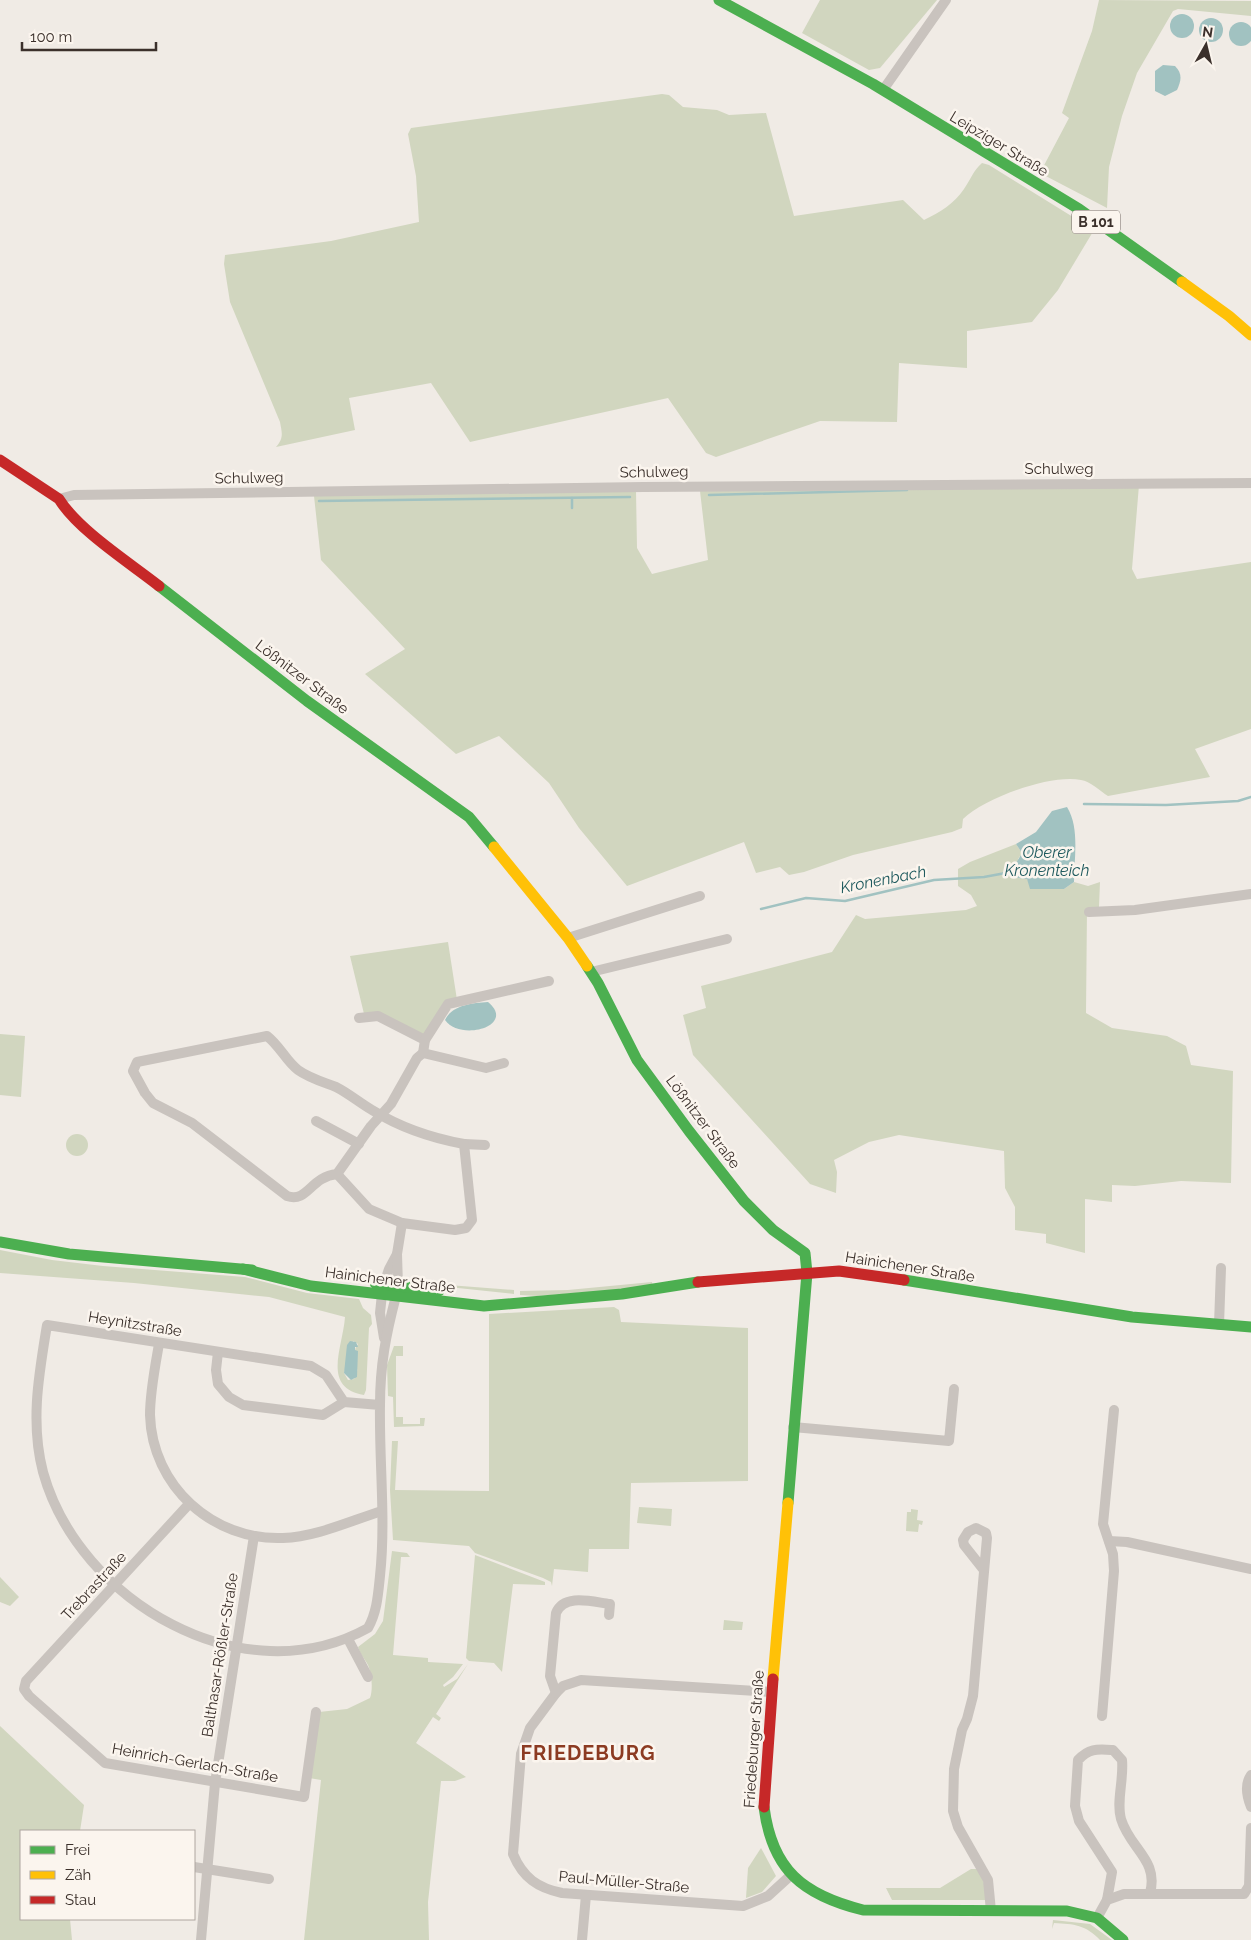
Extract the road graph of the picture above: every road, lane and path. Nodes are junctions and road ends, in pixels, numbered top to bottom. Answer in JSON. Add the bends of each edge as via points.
{"nodes":[{"id":1,"x":719,"y":0,"type":"edge"},
{"id":2,"x":946,"y":0,"type":"edge"},
{"id":3,"x":883,"y":90,"type":"junction"},
{"id":4,"x":1251,"y":335,"type":"edge"},
{"id":5,"x":0,"y":460,"type":"edge"},
{"id":6,"x":1251,"y":483,"type":"edge"},
{"id":7,"x":59,"y":499,"type":"junction"},
{"id":8,"x":1251,"y":894,"type":"edge"},
{"id":9,"x":700,"y":896,"type":"dead end"},
{"id":10,"x":1089,"y":912,"type":"dead end"},
{"id":11,"x":568,"y":938,"type":"junction"},
{"id":12,"x":726,"y":939,"type":"dead end"},
{"id":13,"x":590,"y":972,"type":"junction"},
{"id":14,"x":548,"y":981,"type":"dead end"},
{"id":15,"x":359,"y":1018,"type":"dead end"},
{"id":16,"x":425,"y":1040,"type":"junction"},
{"id":17,"x":423,"y":1053,"type":"junction"},
{"id":18,"x":504,"y":1063,"type":"dead end"},
{"id":19,"x":382,"y":1116,"type":"junction"},
{"id":20,"x":316,"y":1121,"type":"dead end"},
{"id":21,"x":359,"y":1144,"type":"junction"},
{"id":22,"x":464,"y":1144,"type":"junction"},
{"id":23,"x":485,"y":1145,"type":"dead end"},
{"id":24,"x":337,"y":1174,"type":"junction"},
{"id":25,"x":402,"y":1223,"type":"junction"},
{"id":26,"x":0,"y":1242,"type":"edge"},
{"id":27,"x":397,"y":1254,"type":"junction"},
{"id":28,"x":1221,"y":1268,"type":"dead end"},
{"id":29,"x":806,"y":1273,"type":"junction"},
{"id":30,"x":383,"y":1289,"type":"junction"},
{"id":31,"x":397,"y":1291,"type":"junction"},
{"id":32,"x":1219,"y":1324,"type":"junction"},
{"id":33,"x":1251,"y":1327,"type":"edge"},
{"id":34,"x":384,"y":1339,"type":"junction"},
{"id":35,"x":158,"y":1344,"type":"junction"},
{"id":36,"x":218,"y":1352,"type":"junction"},
{"id":37,"x":954,"y":1389,"type":"dead end"},
{"id":38,"x":344,"y":1402,"type":"junction"},
{"id":39,"x":380,"y":1405,"type":"junction"},
{"id":40,"x":1114,"y":1410,"type":"dead end"},
{"id":41,"x":794,"y":1427,"type":"junction"},
{"id":42,"x":189,"y":1504,"type":"junction"},
{"id":43,"x":382,"y":1511,"type":"junction"},
{"id":44,"x":254,"y":1536,"type":"junction"},
{"id":45,"x":1109,"y":1541,"type":"junction"},
{"id":46,"x":983,"y":1569,"type":"dead end"},
{"id":47,"x":1251,"y":1569,"type":"edge"},
{"id":48,"x":115,"y":1585,"type":"junction"},
{"id":49,"x":609,"y":1615,"type":"dead end"},
{"id":50,"x":348,"y":1639,"type":"junction"},
{"id":51,"x":236,"y":1648,"type":"junction"},
{"id":52,"x":368,"y":1677,"type":"dead end"},
{"id":53,"x":24,"y":1689,"type":"joint"},
{"id":54,"x":772,"y":1692,"type":"junction"},
{"id":55,"x":556,"y":1693,"type":"junction"},
{"id":56,"x":316,"y":1712,"type":"dead end"},
{"id":57,"x":1102,"y":1716,"type":"dead end"},
{"id":58,"x":1251,"y":1775,"type":"edge"},
{"id":59,"x":215,"y":1782,"type":"junction"},
{"id":60,"x":1251,"y":1807,"type":"edge"},
{"id":61,"x":1251,"y":1828,"type":"edge"},
{"id":62,"x":195,"y":1867,"type":"edge"},
{"id":63,"x":207,"y":1869,"type":"junction"},
{"id":64,"x":790,"y":1876,"type":"junction"},
{"id":65,"x":269,"y":1879,"type":"dead end"},
{"id":66,"x":1150,"y":1893,"type":"junction"},
{"id":67,"x":586,"y":1895,"type":"junction"},
{"id":68,"x":1107,"y":1900,"type":"junction"},
{"id":69,"x":991,"y":1911,"type":"junction"},
{"id":70,"x":1097,"y":1918,"type":"junction"},
{"id":71,"x":201,"y":1940,"type":"edge"},
{"id":72,"x":582,"y":1940,"type":"edge"},
{"id":73,"x":1123,"y":1940,"type":"edge"}],
"edges":[{"from":1,"to":3,"type":"street","name":"Leipziger Straße","number":"B 101"},
{"from":2,"to":3,"type":"street"},
{"from":3,"to":4,"type":"street","name":"Leipziger Straße","number":"B 101","via":[[1079,209]]},
{"from":5,"to":7,"type":"street","name":"Lößnitzer Straße"},
{"from":6,"to":7,"type":"street","name":"Schulweg","via":[[74,495]]},
{"from":7,"to":11,"type":"street","name":"Lößnitzer Straße","via":[[66,510],[115,552],[307,701],[469,817]]},
{"from":8,"to":10,"type":"street","via":[[1135,910]]},
{"from":9,"to":11,"type":"street"},
{"from":11,"to":13,"type":"street","name":"Lößnitzer Straße"},
{"from":12,"to":13,"type":"street"},
{"from":13,"to":29,"type":"street","name":"Lößnitzer Straße","via":[[637,1060],[744,1201],[774,1230],[805,1253]]},
{"from":14,"to":16,"type":"street","via":[[448,1004]]},
{"from":15,"to":16,"type":"street","via":[[378,1016]]},
{"from":16,"to":17,"type":"street"},
{"from":17,"to":18,"type":"street","via":[[486,1068]]},
{"from":17,"to":19,"type":"street"},
{"from":19,"to":21,"type":"street"},
{"from":19,"to":22,"type":"street","via":[[432,1138]]},
{"from":19,"to":24,"type":"street","via":[[337,1088],[296,1069],[278,1044],[267,1036],[137,1062],[133,1071],[153,1103],[192,1123],[287,1196],[301,1197],[318,1180]]},
{"from":20,"to":21,"type":"street"},
{"from":21,"to":24,"type":"street"},
{"from":22,"to":23,"type":"street"},
{"from":22,"to":25,"type":"street","via":[[473,1213],[466,1228],[455,1230]]},
{"from":24,"to":25,"type":"street","via":[[369,1209]]},
{"from":25,"to":27,"type":"street"},
{"from":26,"to":30,"type":"street","name":"Hainichener Straße","via":[[69,1254],[243,1269]]},
{"from":27,"to":30,"type":"street","via":[[388,1269]]},
{"from":27,"to":31,"type":"street"},
{"from":28,"to":32,"type":"street"},
{"from":29,"to":31,"type":"street","name":"Hainichener Straße","via":[[714,1280],[622,1294],[535,1302]]},
{"from":29,"to":32,"type":"street","name":"Hainichener Straße","via":[[858,1272],[1119,1316]]},
{"from":29,"to":41,"type":"street","name":"Friedeburger Straße"},
{"from":30,"to":31,"type":"street","name":"Hainichener Straße"},
{"from":30,"to":34,"type":"street","via":[[380,1313]]},
{"from":31,"to":34,"type":"street"},
{"from":32,"to":33,"type":"street","name":"Hainichener Straße"},
{"from":34,"to":39,"type":"street"},
{"from":35,"to":36,"type":"street","name":"Heynitzstraße"},
{"from":35,"to":42,"type":"street","via":[[151,1401],[152,1433],[165,1470]]},
{"from":35,"to":48,"type":"street","name":"Heynitzstraße","via":[[47,1325],[36,1402],[37,1435],[44,1472],[55,1502],[75,1538]]},
{"from":36,"to":38,"type":"street","name":"Heynitzstraße","via":[[319,1369]]},
{"from":36,"to":38,"type":"street","via":[[218,1384],[229,1397],[243,1405],[323,1415]]},
{"from":37,"to":41,"type":"street","via":[[949,1441]]},
{"from":38,"to":39,"type":"street"},
{"from":39,"to":43,"type":"street"},
{"from":40,"to":45,"type":"street","via":[[1102,1524]]},
{"from":41,"to":54,"type":"street","name":"Friedeburger Straße"},
{"from":42,"to":44,"type":"street","via":[[219,1524]]},
{"from":42,"to":48,"type":"street","name":"Trebrastraße"},
{"from":43,"to":44,"type":"street","via":[[300,1536]]},
{"from":43,"to":50,"type":"street","via":[[383,1545],[373,1618],[368,1628]]},
{"from":44,"to":51,"type":"street","name":"Balthasar-Rößler-Straße"},
{"from":45,"to":47,"type":"street","via":[[1127,1542]]},
{"from":45,"to":57,"type":"street","via":[[1114,1571]]},
{"from":46,"to":69,"type":"street","via":[[973,1696],[954,1769],[953,1811],[958,1827],[988,1880]]},
{"from":48,"to":51,"type":"street","via":[[136,1603],[179,1628]]},
{"from":48,"to":53,"type":"street","name":"Trebrastraße","via":[[26,1681]]},
{"from":49,"to":55,"type":"street","via":[[610,1604],[567,1601],[558,1606],[550,1676]]},
{"from":50,"to":51,"type":"street","via":[[299,1649]]},
{"from":50,"to":52,"type":"street"},
{"from":51,"to":59,"type":"street","name":"Balthasar-Rößler-Straße"},
{"from":53,"to":59,"type":"street","name":"Heinrich-Gerlach-Straße","via":[[105,1763]]},
{"from":54,"to":55,"type":"street","name":"Paul-Müller-Straße","via":[[581,1680],[563,1686]]},
{"from":54,"to":64,"type":"street","name":"Friedeburger Straße","via":[[764,1816],[771,1846]]},
{"from":55,"to":67,"type":"street","name":"Paul-Müller-Straße","via":[[530,1728],[521,1754],[513,1854],[523,1874],[540,1887]]},
{"from":56,"to":59,"type":"street","name":"Heinrich-Gerlach-Straße","via":[[304,1797]]},
{"from":58,"to":60,"type":"street","via":[[1246,1796]]},
{"from":59,"to":63,"type":"street","name":"Balthasar-Rößler-Straße"},
{"from":61,"to":66,"type":"street","via":[[1247,1892],[1244,1894]]},
{"from":62,"to":63,"type":"street"},
{"from":63,"to":65,"type":"street"},
{"from":63,"to":71,"type":"street","name":"Balthasar-Rößler-Straße"},
{"from":64,"to":67,"type":"street","name":"Paul-Müller-Straße","via":[[768,1896],[743,1906]]},
{"from":64,"to":69,"type":"street","name":"Friedeburger Straße","via":[[821,1898],[840,1906],[863,1910]]},
{"from":66,"to":68,"type":"street","via":[[1124,1894]]},
{"from":66,"to":68,"type":"street","via":[[1152,1870],[1121,1818],[1122,1760],[1113,1750],[1098,1749],[1086,1751],[1078,1760],[1075,1806],[1080,1821],[1112,1872]]},
{"from":67,"to":72,"type":"street"},
{"from":68,"to":70,"type":"street"},
{"from":69,"to":70,"type":"street","name":"Friedeburger Straße","via":[[1067,1911]]},
{"from":70,"to":73,"type":"street","name":"Friedeburger Straße"}]}
